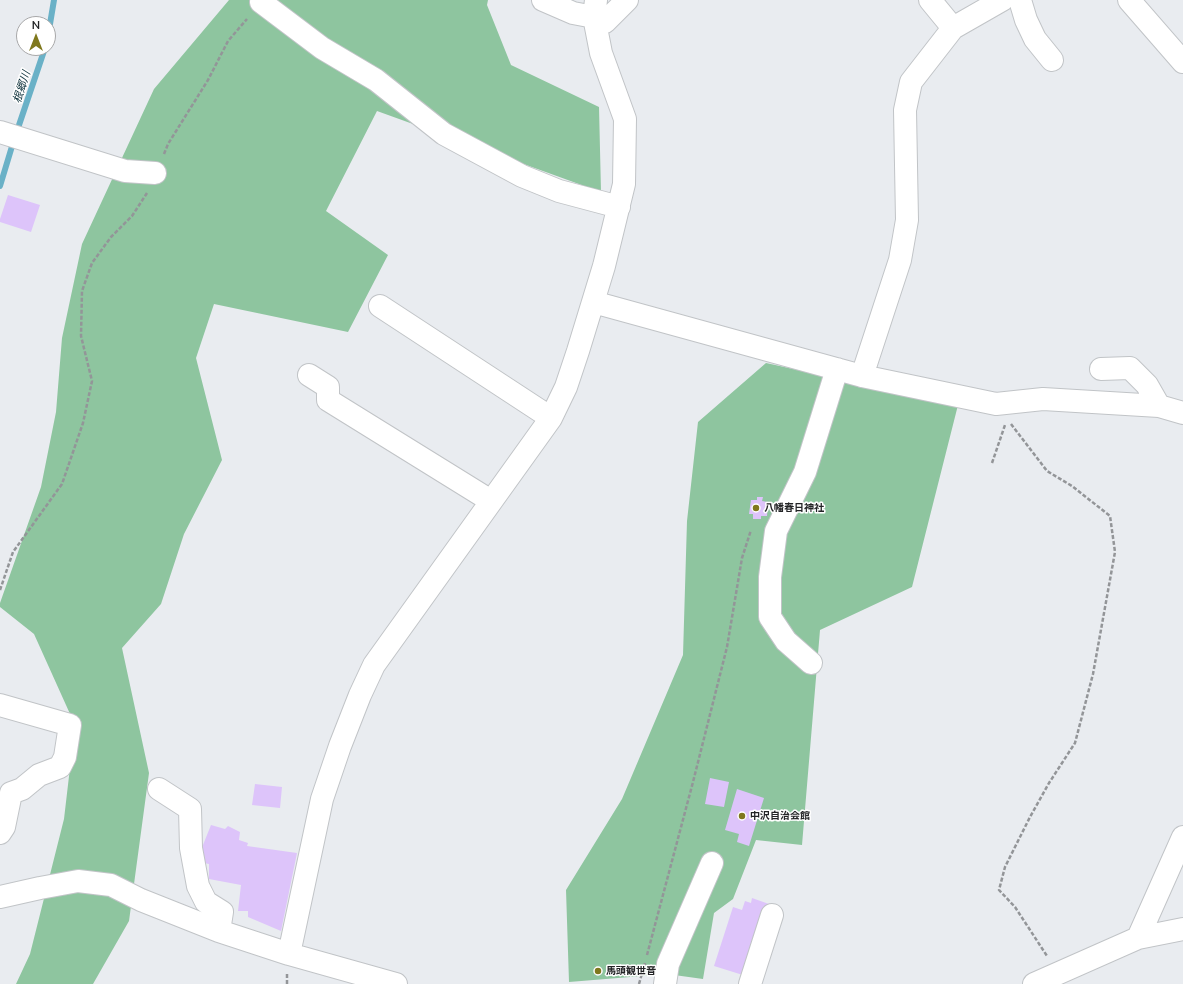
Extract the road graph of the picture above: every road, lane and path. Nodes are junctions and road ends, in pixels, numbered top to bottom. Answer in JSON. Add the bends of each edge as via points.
{"nodes":[{"id":1,"x":543,"y":0,"type":"edge"},
{"id":2,"x":628,"y":0,"type":"edge"},
{"id":3,"x":930,"y":0,"type":"edge"},
{"id":4,"x":1002,"y":0,"type":"edge"},
{"id":5,"x":1020,"y":0,"type":"edge"},
{"id":6,"x":1129,"y":0,"type":"edge"},
{"id":7,"x":261,"y":2,"type":"joint"},
{"id":8,"x":595,"y":9,"type":"edge"},
{"id":9,"x":953,"y":28,"type":"junction"},
{"id":10,"x":1182,"y":59,"type":"edge"},
{"id":11,"x":1052,"y":60,"type":"dead end"},
{"id":12,"x":10,"y":135,"type":"edge"},
{"id":13,"x":155,"y":173,"type":"junction"},
{"id":14,"x":619,"y":207,"type":"junction"},
{"id":15,"x":593,"y":302,"type":"junction"},
{"id":16,"x":380,"y":306,"type":"dead end"},
{"id":17,"x":837,"y":369,"type":"junction"},
{"id":18,"x":1101,"y":369,"type":"dead end"},
{"id":19,"x":309,"y":375,"type":"dead end"},
{"id":20,"x":862,"y":376,"type":"junction"},
{"id":21,"x":1159,"y":406,"type":"junction"},
{"id":22,"x":1183,"y":413,"type":"edge"},
{"id":23,"x":551,"y":418,"type":"junction"},
{"id":24,"x":992,"y":463,"type":"dead end"},
{"id":25,"x":492,"y":502,"type":"junction"},
{"id":26,"x":751,"y":530,"type":"dead end"},
{"id":27,"x":0,"y":590,"type":"edge"},
{"id":28,"x":811,"y":663,"type":"dead end"},
{"id":29,"x":0,"y":705,"type":"edge"},
{"id":30,"x":158,"y":789,"type":"dead end"},
{"id":31,"x":0,"y":833,"type":"edge"},
{"id":32,"x":1183,"y":837,"type":"edge"},
{"id":33,"x":712,"y":863,"type":"dead end"},
{"id":34,"x":0,"y":897,"type":"edge"},
{"id":35,"x":772,"y":915,"type":"dead end"},
{"id":36,"x":1183,"y":929,"type":"edge"},
{"id":37,"x":219,"y":931,"type":"junction"},
{"id":38,"x":1138,"y":938,"type":"junction"},
{"id":39,"x":288,"y":954,"type":"junction"},
{"id":40,"x":1056,"y":974,"type":"junction"},
{"id":41,"x":396,"y":984,"type":"edge"},
{"id":42,"x":639,"y":984,"type":"edge"},
{"id":43,"x":665,"y":984,"type":"edge"},
{"id":44,"x":750,"y":984,"type":"edge"},
{"id":45,"x":1034,"y":984,"type":"edge"}],
"edges":[{"from":1,"to":8,"type":"street","via":[[573,12]]},
{"from":2,"to":8,"type":"street","via":[[605,22]]},
{"from":3,"to":9,"type":"street"},
{"from":4,"to":9,"type":"street"},
{"from":5,"to":11,"type":"street","via":[[1035,39]]},
{"from":6,"to":10,"type":"street"},
{"from":7,"to":13,"type":"path","via":[[228,41],[208,80],[168,144]]},
{"from":7,"to":14,"type":"street","via":[[322,48],[376,80],[444,134],[522,176],[559,191]]},
{"from":8,"to":14,"type":"street","via":[[601,54],[625,119],[624,184]]},
{"from":9,"to":20,"type":"street","via":[[911,82],[905,110],[906,220],[900,260]]},
{"from":12,"to":13,"type":"street","via":[[126,171]]},
{"from":13,"to":27,"type":"path","via":[[146,196],[92,263],[82,291],[81,336],[92,381],[83,424],[62,484],[13,552]]},
{"from":14,"to":15,"type":"street"},
{"from":15,"to":17,"type":"street"},
{"from":15,"to":23,"type":"street","via":[[566,387]]},
{"from":16,"to":23,"type":"street"},
{"from":17,"to":20,"type":"street"},
{"from":17,"to":28,"type":"street","via":[[805,472],[776,531],[770,577],[770,616],[786,641]]},
{"from":18,"to":21,"type":"street","via":[[1133,362]]},
{"from":19,"to":25,"type":"street","via":[[328,387],[328,400]]},
{"from":20,"to":21,"type":"street","via":[[996,404],[1043,399]]},
{"from":21,"to":22,"type":"street"},
{"from":23,"to":25,"type":"street"},
{"from":24,"to":40,"type":"path","via":[[1007,419],[1047,471],[1072,486],[1110,516],[1116,552],[1093,674],[1075,743],[1030,817],[1005,867],[999,890],[1014,907]]},
{"from":25,"to":39,"type":"street","via":[[374,666],[360,695],[322,799]]},
{"from":26,"to":42,"type":"path","via":[[742,558],[725,654]]},
{"from":29,"to":31,"type":"street","via":[[70,725],[65,757],[60,767],[39,775],[22,789],[11,793],[4,827]]},
{"from":30,"to":37,"type":"street","via":[[190,809],[191,848],[198,886],[206,902],[222,912]]},
{"from":32,"to":38,"type":"street"},
{"from":33,"to":43,"type":"street","via":[[668,964]]},
{"from":34,"to":37,"type":"street","via":[[78,881],[111,885],[141,900]]},
{"from":35,"to":44,"type":"street"},
{"from":36,"to":38,"type":"street"},
{"from":37,"to":39,"type":"street"},
{"from":38,"to":40,"type":"street"},
{"from":39,"to":41,"type":"street"},
{"from":40,"to":45,"type":"street"}]}
